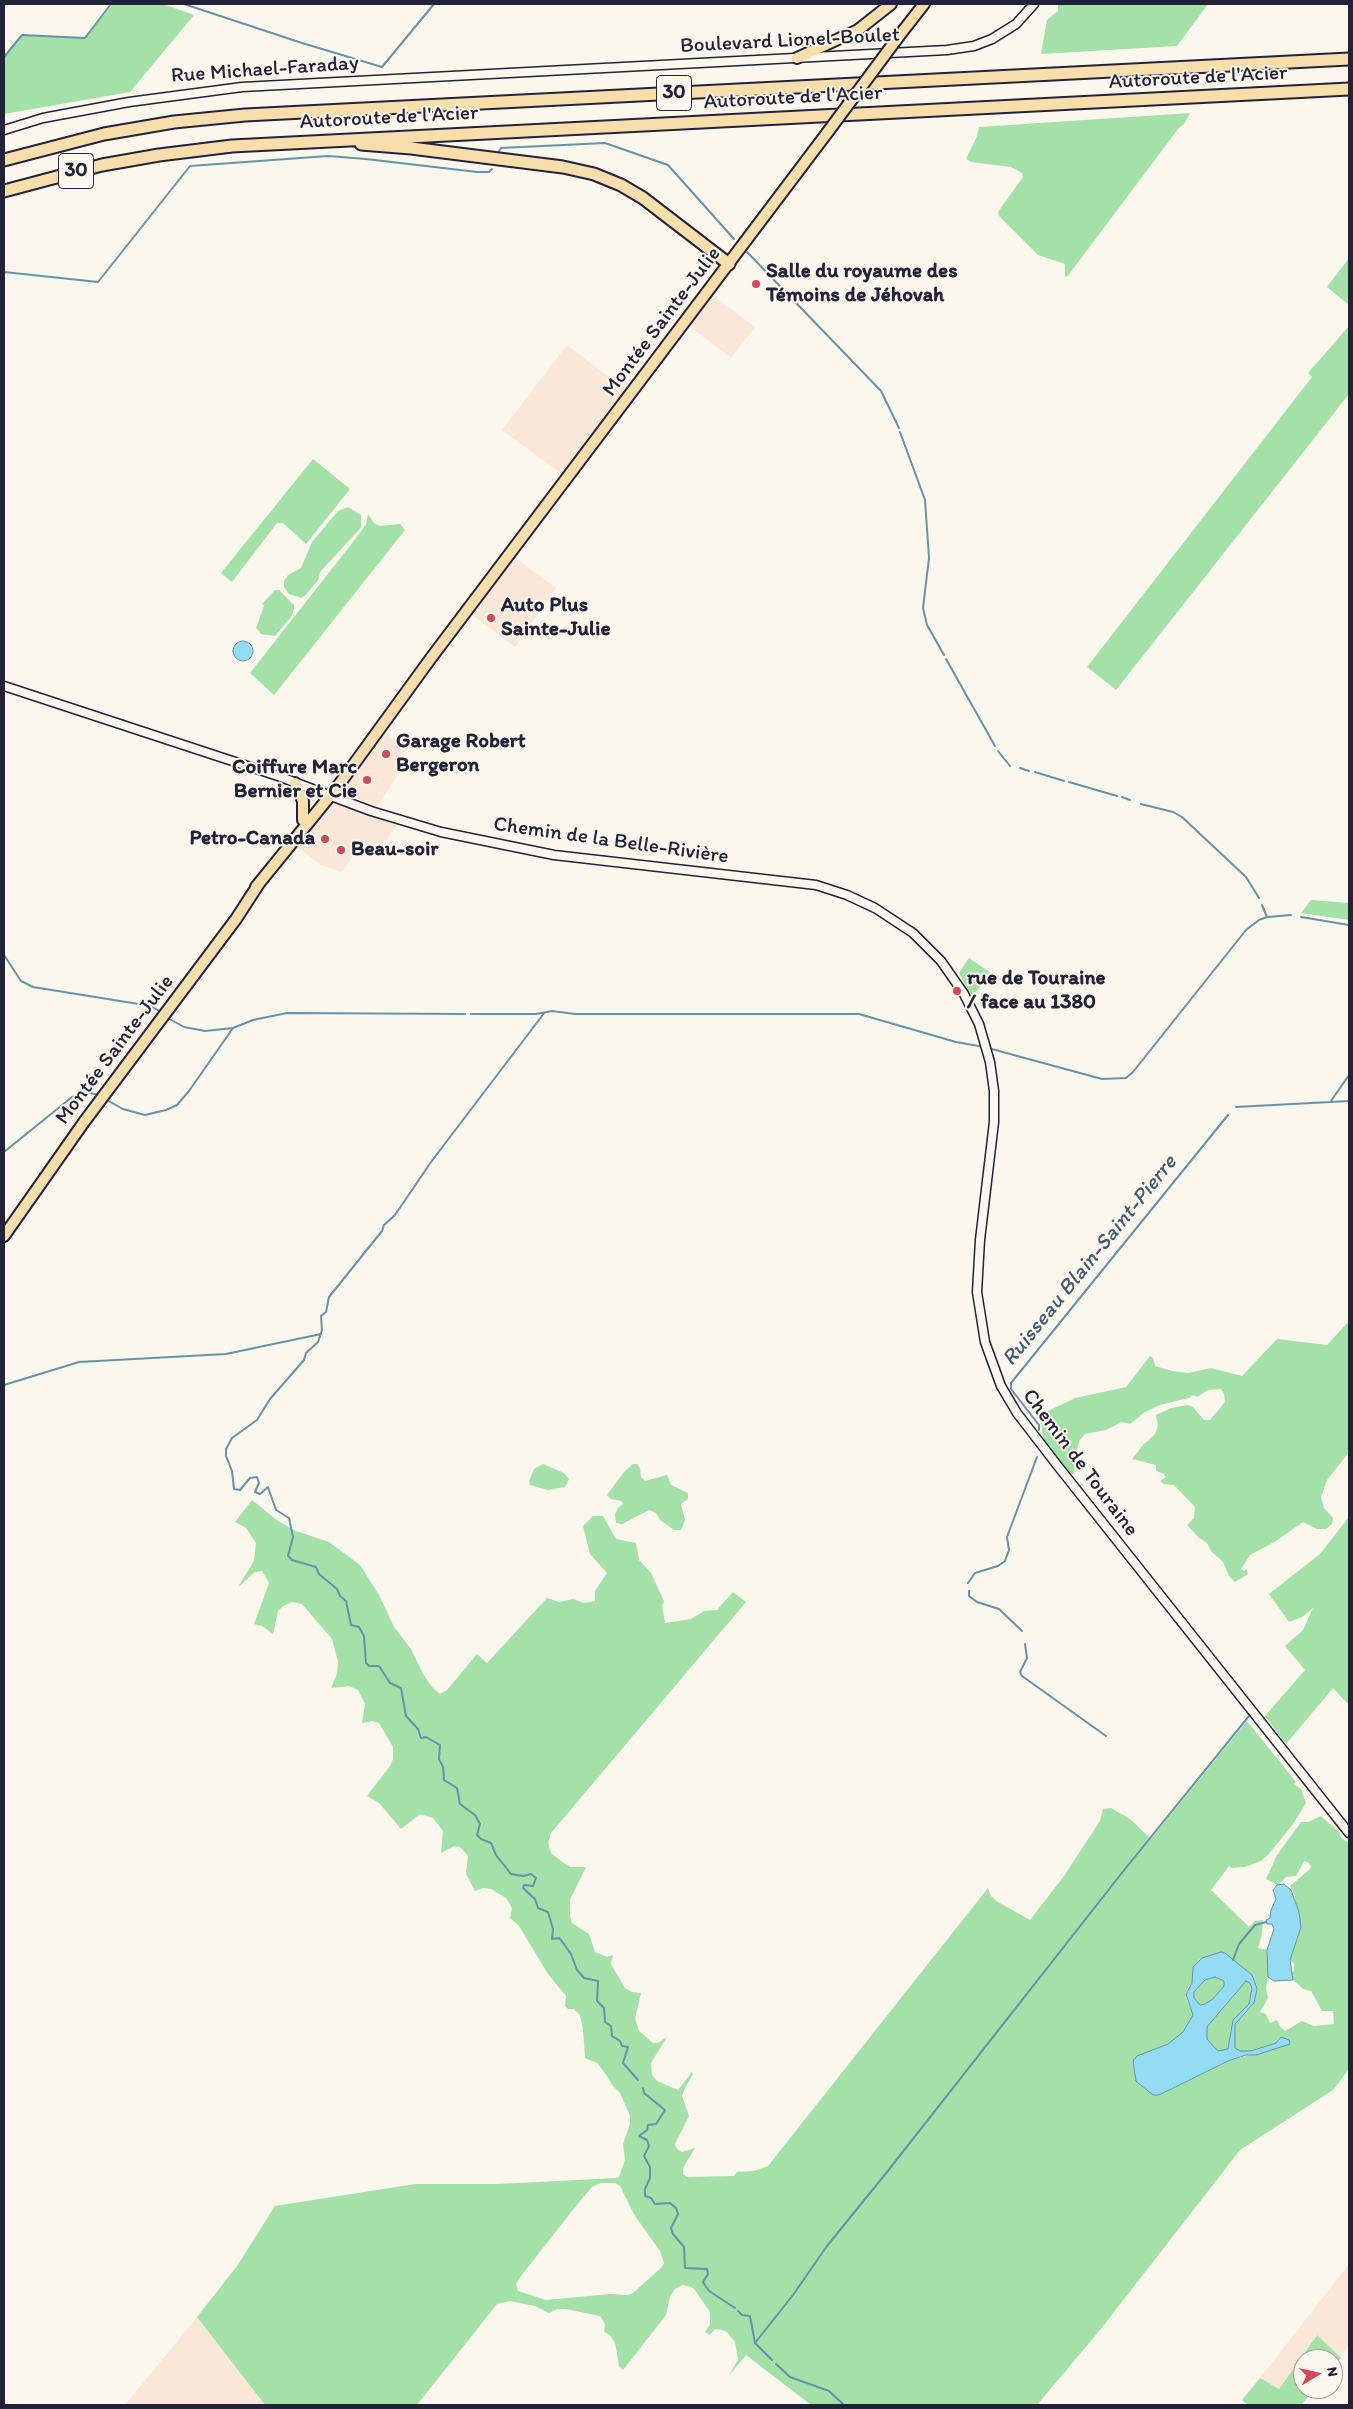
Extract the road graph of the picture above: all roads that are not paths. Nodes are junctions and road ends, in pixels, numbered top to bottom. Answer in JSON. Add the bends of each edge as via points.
{"nodes":[{"id":1,"x":891,"y":4,"type":"edge"},
{"id":2,"x":924,"y":4,"type":"edge"},
{"id":3,"x":1034,"y":4,"type":"edge"},
{"id":4,"x":797,"y":58,"type":"junction"},
{"id":5,"x":1349,"y":59,"type":"edge"},
{"id":6,"x":532,"y":72,"type":"joint"},
{"id":7,"x":1349,"y":89,"type":"edge"},
{"id":8,"x":4,"y":130,"type":"edge"},
{"id":9,"x":306,"y":141,"type":"junction"},
{"id":10,"x":4,"y":160,"type":"edge"},
{"id":11,"x":4,"y":191,"type":"edge"},
{"id":12,"x":729,"y":264,"type":"junction"},
{"id":13,"x":4,"y":686,"type":"edge"},
{"id":14,"x":296,"y":782,"type":"junction"},
{"id":15,"x":327,"y":795,"type":"junction"},
{"id":16,"x":303,"y":820,"type":"junction"},
{"id":17,"x":256,"y":887,"type":"junction"},
{"id":18,"x":847,"y":894,"type":"joint"},
{"id":19,"x":4,"y":1236,"type":"edge"},
{"id":20,"x":1349,"y":1833,"type":"edge"}],
"edges":[{"from":1,"to":4,"type":"main road","via":[[858,30]]},
{"from":2,"to":12,"type":"main road","name":"Montée Sainte-Julie","bridge":true},
{"from":3,"to":4,"type":"street","name":"Boulevard Lionel-Boulet","via":[[1010,28],[969,47]]},
{"from":4,"to":6,"type":"street","name":"Boulevard Lionel-Boulet"},
{"from":5,"to":10,"type":"highway","name":"Autoroute de l'Acier","number":"30","via":[[244,114],[104,134]]},
{"from":6,"to":8,"type":"street","name":"Rue Michael-Faraday","via":[[202,91],[64,114]]},
{"from":7,"to":9,"type":"highway","name":"Autoroute de l'Acier","number":"30"},
{"from":9,"to":11,"type":"highway","name":"Autoroute de l'Acier","number":"30","via":[[214,147],[159,155],[83,169]]},
{"from":9,"to":12,"type":"highway","via":[[411,148],[587,172],[621,185],[643,198]]},
{"from":12,"to":15,"type":"main road","name":"Montée Sainte-Julie"},
{"from":13,"to":14,"type":"street","name":"Chemin de la Belle-Rivière"},
{"from":14,"to":15,"type":"street","name":"Chemin de la Belle-Rivière"},
{"from":14,"to":16,"type":"main road","via":[[303,801]]},
{"from":15,"to":16,"type":"main road","name":"Montée Sainte-Julie"},
{"from":15,"to":17,"type":"main road","name":"Montée Sainte-Julie"},
{"from":15,"to":18,"type":"street","name":"Chemin de la Belle-Rivière","via":[[426,827],[520,850],[799,882]]},
{"from":16,"to":17,"type":"main road","name":"Montée Sainte-Julie"},
{"from":17,"to":19,"type":"main road","name":"Montée Sainte-Julie"},
{"from":18,"to":20,"type":"street","name":"Chemin de Touraine","via":[[894,919],[936,955],[964,994],[985,1042],[993,1083],[994,1122],[977,1292],[983,1333],[1001,1386],[1051,1459]]}]}
